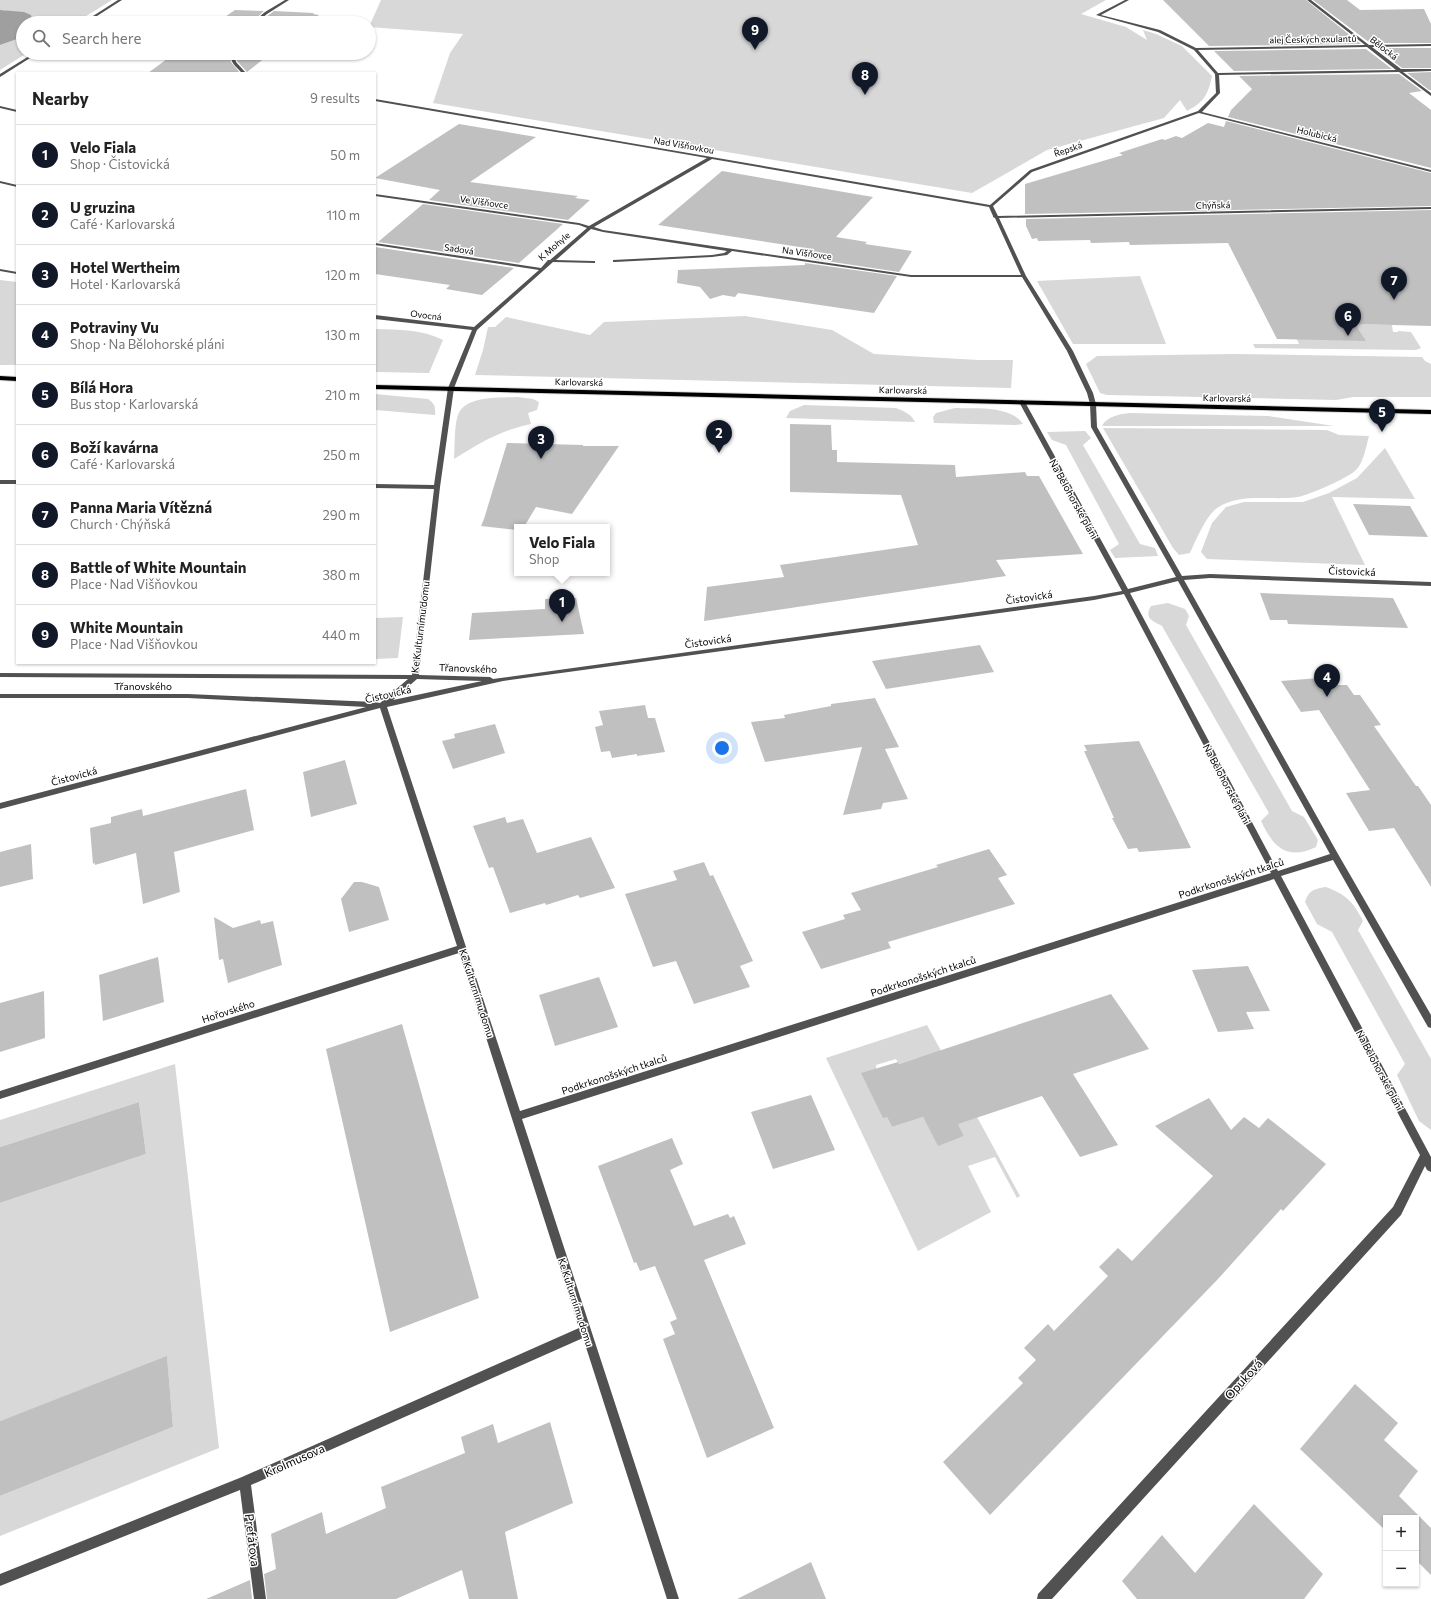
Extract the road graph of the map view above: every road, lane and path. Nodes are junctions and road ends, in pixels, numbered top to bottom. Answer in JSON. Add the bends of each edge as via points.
{"nodes":[{"id":1,"x":120,"y":0,"type":"edge"},
{"id":2,"x":287,"y":0,"type":"edge"},
{"id":3,"x":1127,"y":0,"type":"edge"},
{"id":4,"x":1309,"y":0,"type":"edge"},
{"id":5,"x":95,"y":16,"type":"edge"},
{"id":6,"x":262,"y":16,"type":"edge"},
{"id":7,"x":1431,"y":45,"type":"edge"},
{"id":8,"x":1368,"y":46,"type":"junction"},
{"id":9,"x":1195,"y":49,"type":"junction"},
{"id":10,"x":25,"y":60,"type":"edge"},
{"id":11,"x":234,"y":60,"type":"edge"},
{"id":12,"x":1400,"y":70,"type":"junction"},
{"id":13,"x":1431,"y":70,"type":"edge"},
{"id":14,"x":243,"y":72,"type":"edge"},
{"id":15,"x":1217,"y":74,"type":"junction"},
{"id":16,"x":0,"y":76,"type":"edge"},
{"id":17,"x":1431,"y":95,"type":"edge"},
{"id":18,"x":376,"y":100,"type":"edge"},
{"id":19,"x":0,"y":107,"type":"edge"},
{"id":20,"x":16,"y":111,"type":"edge"},
{"id":21,"x":1199,"y":112,"type":"junction"},
{"id":22,"x":711,"y":158,"type":"junction"},
{"id":23,"x":1431,"y":171,"type":"edge"},
{"id":24,"x":0,"y":182,"type":"edge"},
{"id":25,"x":16,"y":186,"type":"edge"},
{"id":26,"x":376,"y":194,"type":"edge"},
{"id":27,"x":991,"y":206,"type":"junction"},
{"id":28,"x":1431,"y":208,"type":"edge"},
{"id":29,"x":995,"y":217,"type":"junction"},
{"id":30,"x":590,"y":227,"type":"junction"},
{"id":31,"x":376,"y":244,"type":"edge"},
{"id":32,"x":731,"y":250,"type":"junction"},
{"id":33,"x":550,"y":261,"type":"junction"},
{"id":34,"x":615,"y":261,"type":"dead end"},
{"id":35,"x":593,"y":262,"type":"dead end"},
{"id":36,"x":541,"y":269,"type":"junction"},
{"id":37,"x":0,"y":270,"type":"edge"},
{"id":38,"x":16,"y":273,"type":"edge"},
{"id":39,"x":1024,"y":276,"type":"junction"},
{"id":40,"x":376,"y":318,"type":"edge"},
{"id":41,"x":475,"y":329,"type":"junction"},
{"id":42,"x":0,"y":378,"type":"edge"},
{"id":43,"x":16,"y":379,"type":"edge"},
{"id":44,"x":376,"y":387,"type":"edge"},
{"id":45,"x":451,"y":388,"type":"junction"},
{"id":46,"x":1022,"y":402,"type":"junction"},
{"id":47,"x":1093,"y":404,"type":"junction"},
{"id":48,"x":1431,"y":412,"type":"edge"},
{"id":49,"x":0,"y":482,"type":"edge"},
{"id":50,"x":16,"y":482,"type":"edge"},
{"id":51,"x":376,"y":486,"type":"edge"},
{"id":52,"x":437,"y":487,"type":"junction"},
{"id":53,"x":1180,"y":578,"type":"junction"},
{"id":54,"x":1431,"y":584,"type":"edge"},
{"id":55,"x":1126,"y":592,"type":"junction"},
{"id":56,"x":0,"y":675,"type":"edge"},
{"id":57,"x":415,"y":677,"type":"junction"},
{"id":58,"x":503,"y":679,"type":"junction"},
{"id":59,"x":0,"y":696,"type":"edge"},
{"id":60,"x":383,"y":705,"type":"junction"},
{"id":61,"x":0,"y":806,"type":"edge"},
{"id":62,"x":1335,"y":856,"type":"junction"},
{"id":63,"x":1276,"y":875,"type":"junction"},
{"id":64,"x":462,"y":948,"type":"junction"},
{"id":65,"x":1431,"y":1024,"type":"edge"},
{"id":66,"x":0,"y":1095,"type":"edge"},
{"id":67,"x":517,"y":1116,"type":"junction"},
{"id":68,"x":1428,"y":1155,"type":"edge"},
{"id":69,"x":1431,"y":1167,"type":"edge"},
{"id":70,"x":585,"y":1331,"type":"junction"},
{"id":71,"x":245,"y":1482,"type":"junction"},
{"id":72,"x":0,"y":1580,"type":"edge"},
{"id":73,"x":260,"y":1599,"type":"edge"},
{"id":74,"x":673,"y":1599,"type":"edge"},
{"id":75,"x":1043,"y":1599,"type":"edge"}],
"edges":[{"from":1,"to":5,"type":"street"},
{"from":2,"to":6,"type":"street"},
{"from":3,"to":9,"type":"street","via":[[1098,15],[1159,31]]},
{"from":4,"to":8,"type":"street","name":"Bělocká"},
{"from":7,"to":8,"type":"street","name":"alej Českých exulantů"},
{"from":8,"to":9,"type":"street","name":"alej Českých exulantů"},
{"from":8,"to":12,"type":"street","name":"Bělocká"},
{"from":9,"to":15,"type":"street"},
{"from":10,"to":16,"type":"street"},
{"from":11,"to":14,"type":"street"},
{"from":12,"to":13,"type":"street"},
{"from":12,"to":15,"type":"street"},
{"from":12,"to":17,"type":"street","name":"Bělocká"},
{"from":15,"to":21,"type":"street","name":"Řepská","via":[[1218,93]]},
{"from":18,"to":22,"type":"street","name":"Nad Višňovkou"},
{"from":19,"to":20,"type":"street"},
{"from":21,"to":23,"type":"street","name":"Holubická"},
{"from":21,"to":27,"type":"street","name":"Řepská","via":[[1031,171]]},
{"from":22,"to":27,"type":"street","name":"Nad Višňovkou"},
{"from":22,"to":30,"type":"street","name":"K Mohyle"},
{"from":24,"to":25,"type":"street"},
{"from":26,"to":30,"type":"street","name":"Ve Višňovce"},
{"from":27,"to":29,"type":"street"},
{"from":28,"to":29,"type":"street","name":"Chýňská"},
{"from":29,"to":39,"type":"street"},
{"from":30,"to":32,"type":"street","name":"Na Višňovce"},
{"from":30,"to":33,"type":"street","name":"K Mohyle"},
{"from":31,"to":36,"type":"street","name":"Sadová"},
{"from":32,"to":34,"type":"street","via":[[725,254],[712,256]]},
{"from":32,"to":39,"type":"street","name":"Na Višňovce","via":[[911,276]]},
{"from":33,"to":35,"type":"street"},
{"from":33,"to":36,"type":"street","name":"K Mohyle"},
{"from":36,"to":41,"type":"street","name":"K Mohyle"},
{"from":37,"to":38,"type":"street"},
{"from":39,"to":47,"type":"street","via":[[1070,351]]},
{"from":40,"to":41,"type":"street","name":"Ovocná"},
{"from":41,"to":45,"type":"street","name":"K Mohyle"},
{"from":42,"to":43,"type":"main road"},
{"from":44,"to":45,"type":"main road","name":"Karlovarská"},
{"from":45,"to":46,"type":"main road","name":"Karlovarská"},
{"from":45,"to":52,"type":"street","name":"Ke Kulturnímu domu"},
{"from":46,"to":47,"type":"main road","name":"Karlovarská"},
{"from":46,"to":55,"type":"street","name":"Na Bělohorské pláni"},
{"from":47,"to":48,"type":"main road","name":"Karlovarská"},
{"from":47,"to":53,"type":"street","via":[[1094,427]]},
{"from":49,"to":50,"type":"street"},
{"from":51,"to":52,"type":"street"},
{"from":52,"to":57,"type":"street","name":"Ke Kulturnímu domu"},
{"from":53,"to":54,"type":"street","name":"Čistovická","via":[[1210,576]]},
{"from":53,"to":55,"type":"street","name":"Čistovická"},
{"from":53,"to":62,"type":"street"},
{"from":55,"to":58,"type":"street","name":"Čistovická"},
{"from":55,"to":63,"type":"street","name":"Na Bělohorské pláni"},
{"from":56,"to":57,"type":"street","name":"Třanovského"},
{"from":57,"to":58,"type":"street","name":"Třanovského"},
{"from":57,"to":60,"type":"street","name":"Ke Kulturnímu domu"},
{"from":58,"to":60,"type":"street","name":"Čistovická"},
{"from":59,"to":60,"type":"street","name":"Třanovského","via":[[188,696]]},
{"from":60,"to":61,"type":"street","name":"Čistovická"},
{"from":60,"to":64,"type":"street","name":"Ke Kulturnímu domu"},
{"from":62,"to":63,"type":"street","name":"Podkrkonošských tkalců"},
{"from":62,"to":65,"type":"street"},
{"from":63,"to":67,"type":"street","name":"Podkrkonošských tkalců"},
{"from":63,"to":68,"type":"street","name":"Na Bělohorské pláni"},
{"from":64,"to":66,"type":"street","name":"Hořovského"},
{"from":64,"to":67,"type":"street","name":"Ke Kulturnímu domu"},
{"from":67,"to":70,"type":"street","name":"Ke Kulturnímu domu"},
{"from":68,"to":69,"type":"street","name":"Na Bělohorské pláni"},
{"from":68,"to":75,"type":"street","name":"Opuková","via":[[1397,1211]]},
{"from":70,"to":71,"type":"street","name":"Krolmusova"},
{"from":70,"to":74,"type":"street","name":"Ke Kulturnímu domu"},
{"from":71,"to":72,"type":"street","name":"Krolmusova"},
{"from":71,"to":73,"type":"street","name":"Prefátova"}]}
